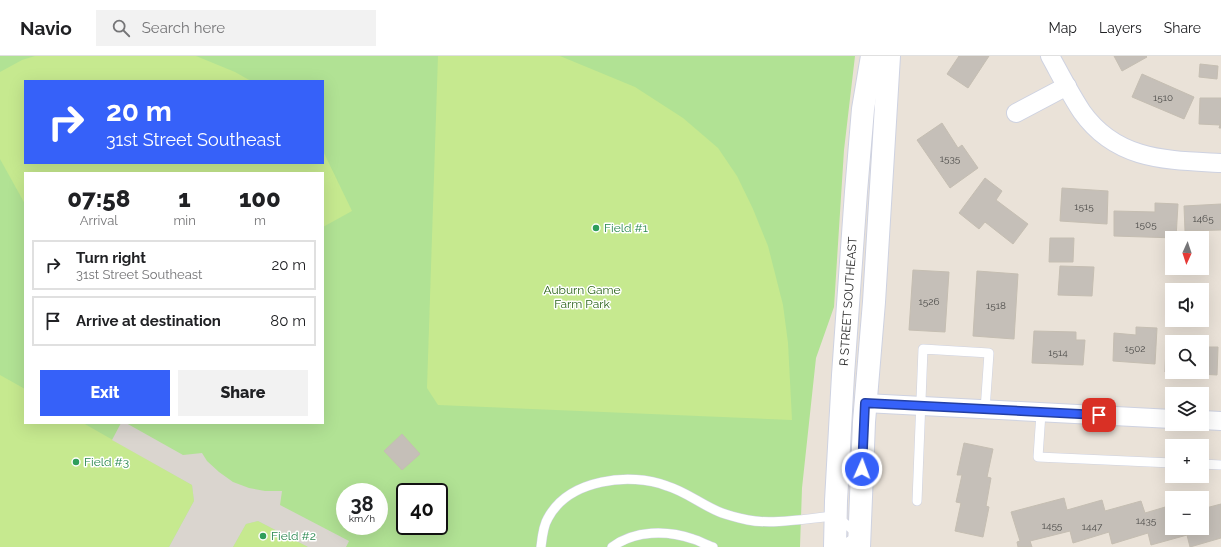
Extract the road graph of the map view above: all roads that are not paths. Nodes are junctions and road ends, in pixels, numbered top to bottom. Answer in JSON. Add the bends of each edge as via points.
{"nodes":[{"id":1,"x":872,"y":56,"type":"edge"},
{"id":2,"x":889,"y":56,"type":"edge"},
{"id":3,"x":1050,"y":56,"type":"edge"},
{"id":4,"x":1067,"y":86,"type":"junction"},
{"id":5,"x":1016,"y":114,"type":"dead end"},
{"id":6,"x":1221,"y":163,"type":"edge"},
{"id":7,"x":865,"y":403,"type":"junction"},
{"id":8,"x":920,"y":407,"type":"junction"},
{"id":9,"x":986,"y":410,"type":"junction"},
{"id":10,"x":1041,"y":412,"type":"junction"},
{"id":11,"x":1165,"y":419,"type":"edge"},
{"id":12,"x":1209,"y":420,"type":"edge"},
{"id":13,"x":1221,"y":421,"type":"edge"},
{"id":14,"x":1165,"y":463,"type":"edge"},
{"id":15,"x":1209,"y":464,"type":"edge"},
{"id":16,"x":1221,"y":465,"type":"edge"},
{"id":17,"x":917,"y":501,"type":"dead end"},
{"id":18,"x":836,"y":516,"type":"junction"},
{"id":19,"x":859,"y":541,"type":"edge"},
{"id":20,"x":540,"y":547,"type":"edge"},
{"id":21,"x":612,"y":547,"type":"edge"},
{"id":22,"x":714,"y":547,"type":"edge"},
{"id":23,"x":835,"y":547,"type":"edge"},
{"id":24,"x":840,"y":547,"type":"edge"}],
"edges":[{"from":1,"to":18,"type":"street","name":"R STREET SOUTHEAST","via":[[863,109],[857,178]]},
{"from":2,"to":7,"type":"street","name":"R STREET SOUTHEAST","via":[[874,302]]},
{"from":3,"to":4,"type":"street"},
{"from":4,"to":5,"type":"street"},
{"from":4,"to":6,"type":"street","via":[[1082,113],[1095,127],[1127,150],[1152,158]]},
{"from":7,"to":8,"type":"street"},
{"from":7,"to":19,"type":"street","name":"R STREET SOUTHEAST"},
{"from":8,"to":9,"type":"street"},
{"from":8,"to":9,"type":"lane","via":[[923,349],[989,353]]},
{"from":8,"to":17,"type":"lane"},
{"from":9,"to":10,"type":"street"},
{"from":10,"to":11,"type":"street"},
{"from":10,"to":14,"type":"lane","via":[[1038,457]]},
{"from":12,"to":13,"type":"street"},
{"from":15,"to":16,"type":"lane"},
{"from":18,"to":19,"type":"lane"},
{"from":18,"to":20,"type":"lane","via":[[758,521],[722,513],[658,483],[608,480],[577,490],[554,508],[547,518]]},
{"from":18,"to":23,"type":"street","name":"R STREET SOUTHEAST"},
{"from":19,"to":24,"type":"lane"},
{"from":21,"to":22,"type":"lane","via":[[632,536],[649,533],[670,533]]}]}
